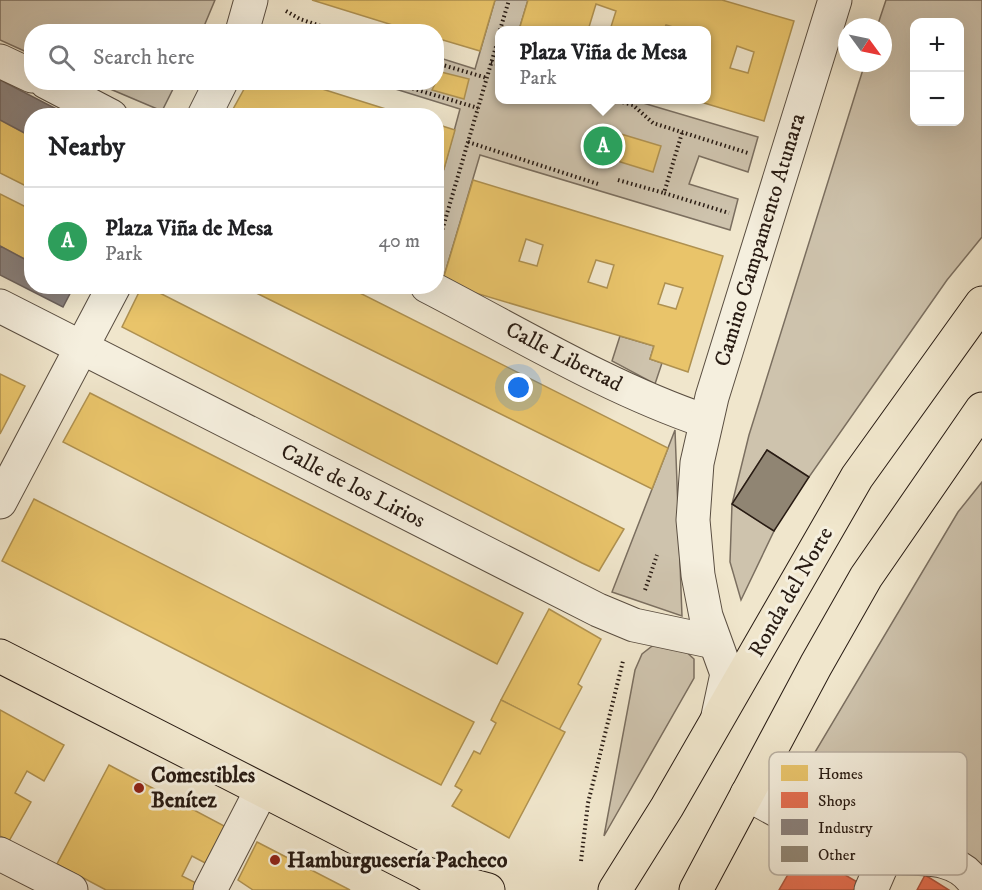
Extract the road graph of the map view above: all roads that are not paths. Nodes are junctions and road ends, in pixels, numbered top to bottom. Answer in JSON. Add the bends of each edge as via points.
{"nodes":[{"id":1,"x":835,"y":0,"type":"edge"},
{"id":2,"x":266,"y":3,"type":"edge"},
{"id":3,"x":249,"y":24,"type":"edge"},
{"id":4,"x":0,"y":61,"type":"edge"},
{"id":5,"x":24,"y":72,"type":"edge"},
{"id":6,"x":61,"y":90,"type":"edge"},
{"id":7,"x":217,"y":90,"type":"edge"},
{"id":8,"x":96,"y":108,"type":"edge"},
{"id":9,"x":208,"y":108,"type":"edge"},
{"id":10,"x":110,"y":294,"type":"edge"},
{"id":11,"x":442,"y":294,"type":"edge"},
{"id":12,"x":982,"y":303,"type":"edge"},
{"id":13,"x":0,"y":306,"type":"edge"},
{"id":14,"x":82,"y":348,"type":"junction"},
{"id":15,"x":982,"y":409,"type":"edge"},
{"id":16,"x":705,"y":421,"type":"junction"},
{"id":17,"x":0,"y":502,"type":"edge"},
{"id":18,"x":714,"y":642,"type":"junction"},
{"id":19,"x":0,"y":656,"type":"edge"},
{"id":20,"x":718,"y":719,"type":"junction"},
{"id":21,"x":770,"y":752,"type":"edge"},
{"id":22,"x":769,"y":754,"type":"edge"},
{"id":23,"x":261,"y":790,"type":"junction"},
{"id":24,"x":747,"y":794,"type":"junction"},
{"id":25,"x":769,"y":806,"type":"edge"},
{"id":26,"x":0,"y":854,"type":"edge"},
{"id":27,"x":967,"y":874,"type":"edge"},
{"id":28,"x":878,"y":875,"type":"edge"},
{"id":29,"x":438,"y":881,"type":"edge"},
{"id":30,"x":71,"y":890,"type":"edge"},
{"id":31,"x":210,"y":890,"type":"edge"},
{"id":32,"x":488,"y":890,"type":"edge"},
{"id":33,"x":615,"y":890,"type":"edge"},
{"id":34,"x":627,"y":890,"type":"edge"},
{"id":35,"x":639,"y":890,"type":"edge"},
{"id":36,"x":696,"y":890,"type":"edge"},
{"id":37,"x":871,"y":890,"type":"edge"},
{"id":38,"x":978,"y":890,"type":"edge"}],
"edges":[{"from":1,"to":16,"type":"street","name":"Camino Campamento Atunara"},
{"from":2,"to":3,"type":"street"},
{"from":4,"to":5,"type":"street"},
{"from":6,"to":8,"type":"street"},
{"from":7,"to":9,"type":"street"},
{"from":10,"to":14,"type":"street"},
{"from":11,"to":16,"type":"street","name":"Calle Libertad","via":[[629,390]]},
{"from":12,"to":20,"type":"main road","name":"Ronda del Norte","via":[[857,477]]},
{"from":13,"to":14,"type":"street","name":"Calle de los Lirios"},
{"from":14,"to":17,"type":"street"},
{"from":14,"to":18,"type":"street","name":"Calle de los Lirios","via":[[588,605],[634,625]]},
{"from":15,"to":21,"type":"main road","via":[[866,577]]},
{"from":16,"to":18,"type":"street","name":"Camino Campamento Atunara","via":[[693,520],[698,575]]},
{"from":18,"to":20,"type":"street","name":"Camino Campamento Atunara","via":[[727,674]]},
{"from":19,"to":23,"type":"main road"},
{"from":20,"to":33,"type":"main road","name":"Ronda del Norte"},
{"from":22,"to":24,"type":"main road"},
{"from":23,"to":29,"type":"main road"},
{"from":23,"to":31,"type":"street"},
{"from":24,"to":25,"type":"street"},
{"from":24,"to":36,"type":"main road"},
{"from":26,"to":30,"type":"street"},
{"from":27,"to":38,"type":"street"},
{"from":28,"to":37,"type":"street"},
{"from":29,"to":32,"type":"main road"},
{"from":34,"to":35,"type":"main road"}]}
